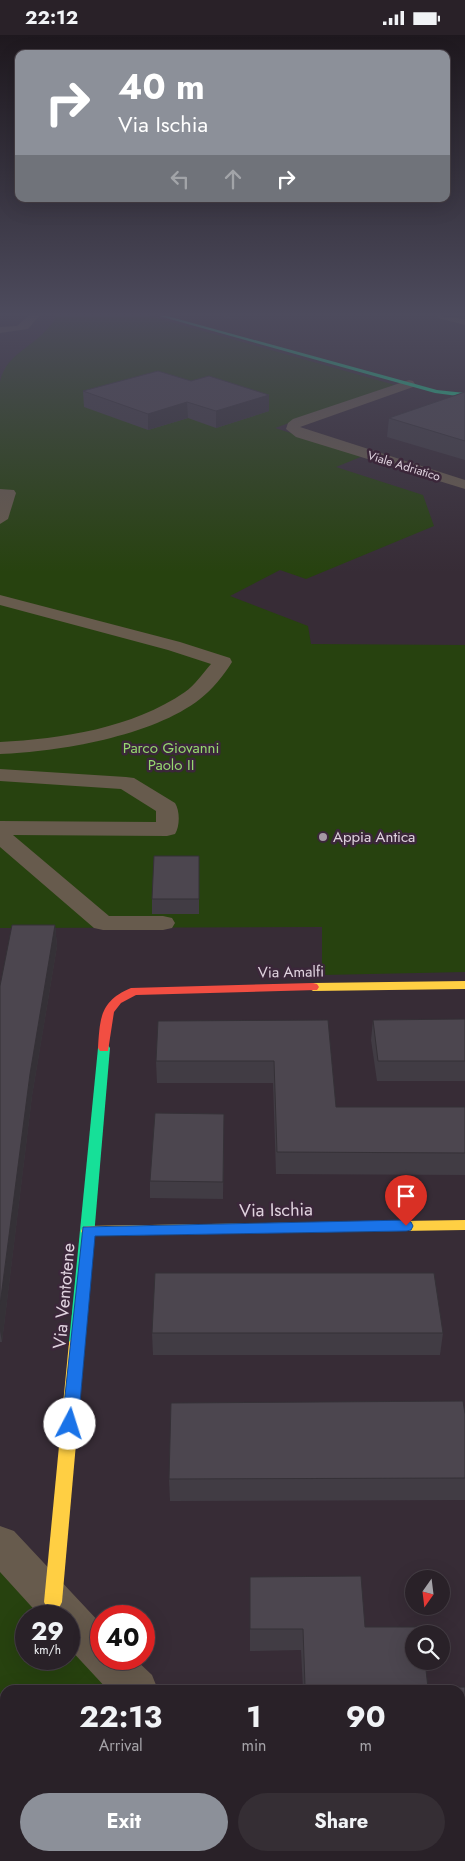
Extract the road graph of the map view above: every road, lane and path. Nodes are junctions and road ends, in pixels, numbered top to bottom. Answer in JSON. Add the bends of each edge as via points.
{"nodes":[{"id":1,"x":359,"y":401,"type":"edge"},
{"id":2,"x":465,"y":485,"type":"edge"},
{"id":3,"x":0,"y":493,"type":"edge"},
{"id":4,"x":0,"y":519,"type":"edge"},
{"id":5,"x":0,"y":599,"type":"edge"},
{"id":6,"x":0,"y":748,"type":"edge"},
{"id":7,"x":0,"y":775,"type":"edge"},
{"id":8,"x":0,"y":828,"type":"edge"},
{"id":9,"x":0,"y":835,"type":"edge"},
{"id":10,"x":163,"y":923,"type":"dead end"},
{"id":11,"x":465,"y":985,"type":"edge"},
{"id":12,"x":119,"y":997,"type":"joint"},
{"id":13,"x":465,"y":1225,"type":"edge"},
{"id":14,"x":88,"y":1231,"type":"junction"},
{"id":15,"x":0,"y":1544,"type":"edge"},
{"id":16,"x":57,"y":1605,"type":"edge"},
{"id":17,"x":63,"y":1605,"type":"edge"},
{"id":18,"x":80,"y":1630,"type":"edge"},
{"id":19,"x":90,"y":1641,"type":"edge"},
{"id":20,"x":118,"y":1670,"type":"edge"},
{"id":21,"x":132,"y":1685,"type":"edge"}],
"edges":[{"from":1,"to":2,"type":"street","name":"Viale Adriatico","via":[[298,422],[293,429]]},
{"from":3,"to":4,"type":"street","via":[[9,493]]},
{"from":5,"to":6,"type":"street","via":[[223,661],[192,695],[141,721],[80,738]]},
{"from":7,"to":8,"type":"street","via":[[126,783],[167,808],[167,829]]},
{"from":9,"to":10,"type":"street","via":[[103,923]]},
{"from":11,"to":12,"type":"street","name":"Via Amalfi","via":[[151,989]]},
{"from":12,"to":14,"type":"street","name":"Via Ventotene","via":[[109,1006],[106,1017]]},
{"from":13,"to":14,"type":"street","name":"Via Ischia"},
{"from":14,"to":17,"type":"street","name":"Via Ventotene"},
{"from":15,"to":16,"type":"street"},
{"from":18,"to":19,"type":"street"},
{"from":20,"to":21,"type":"street"}]}
